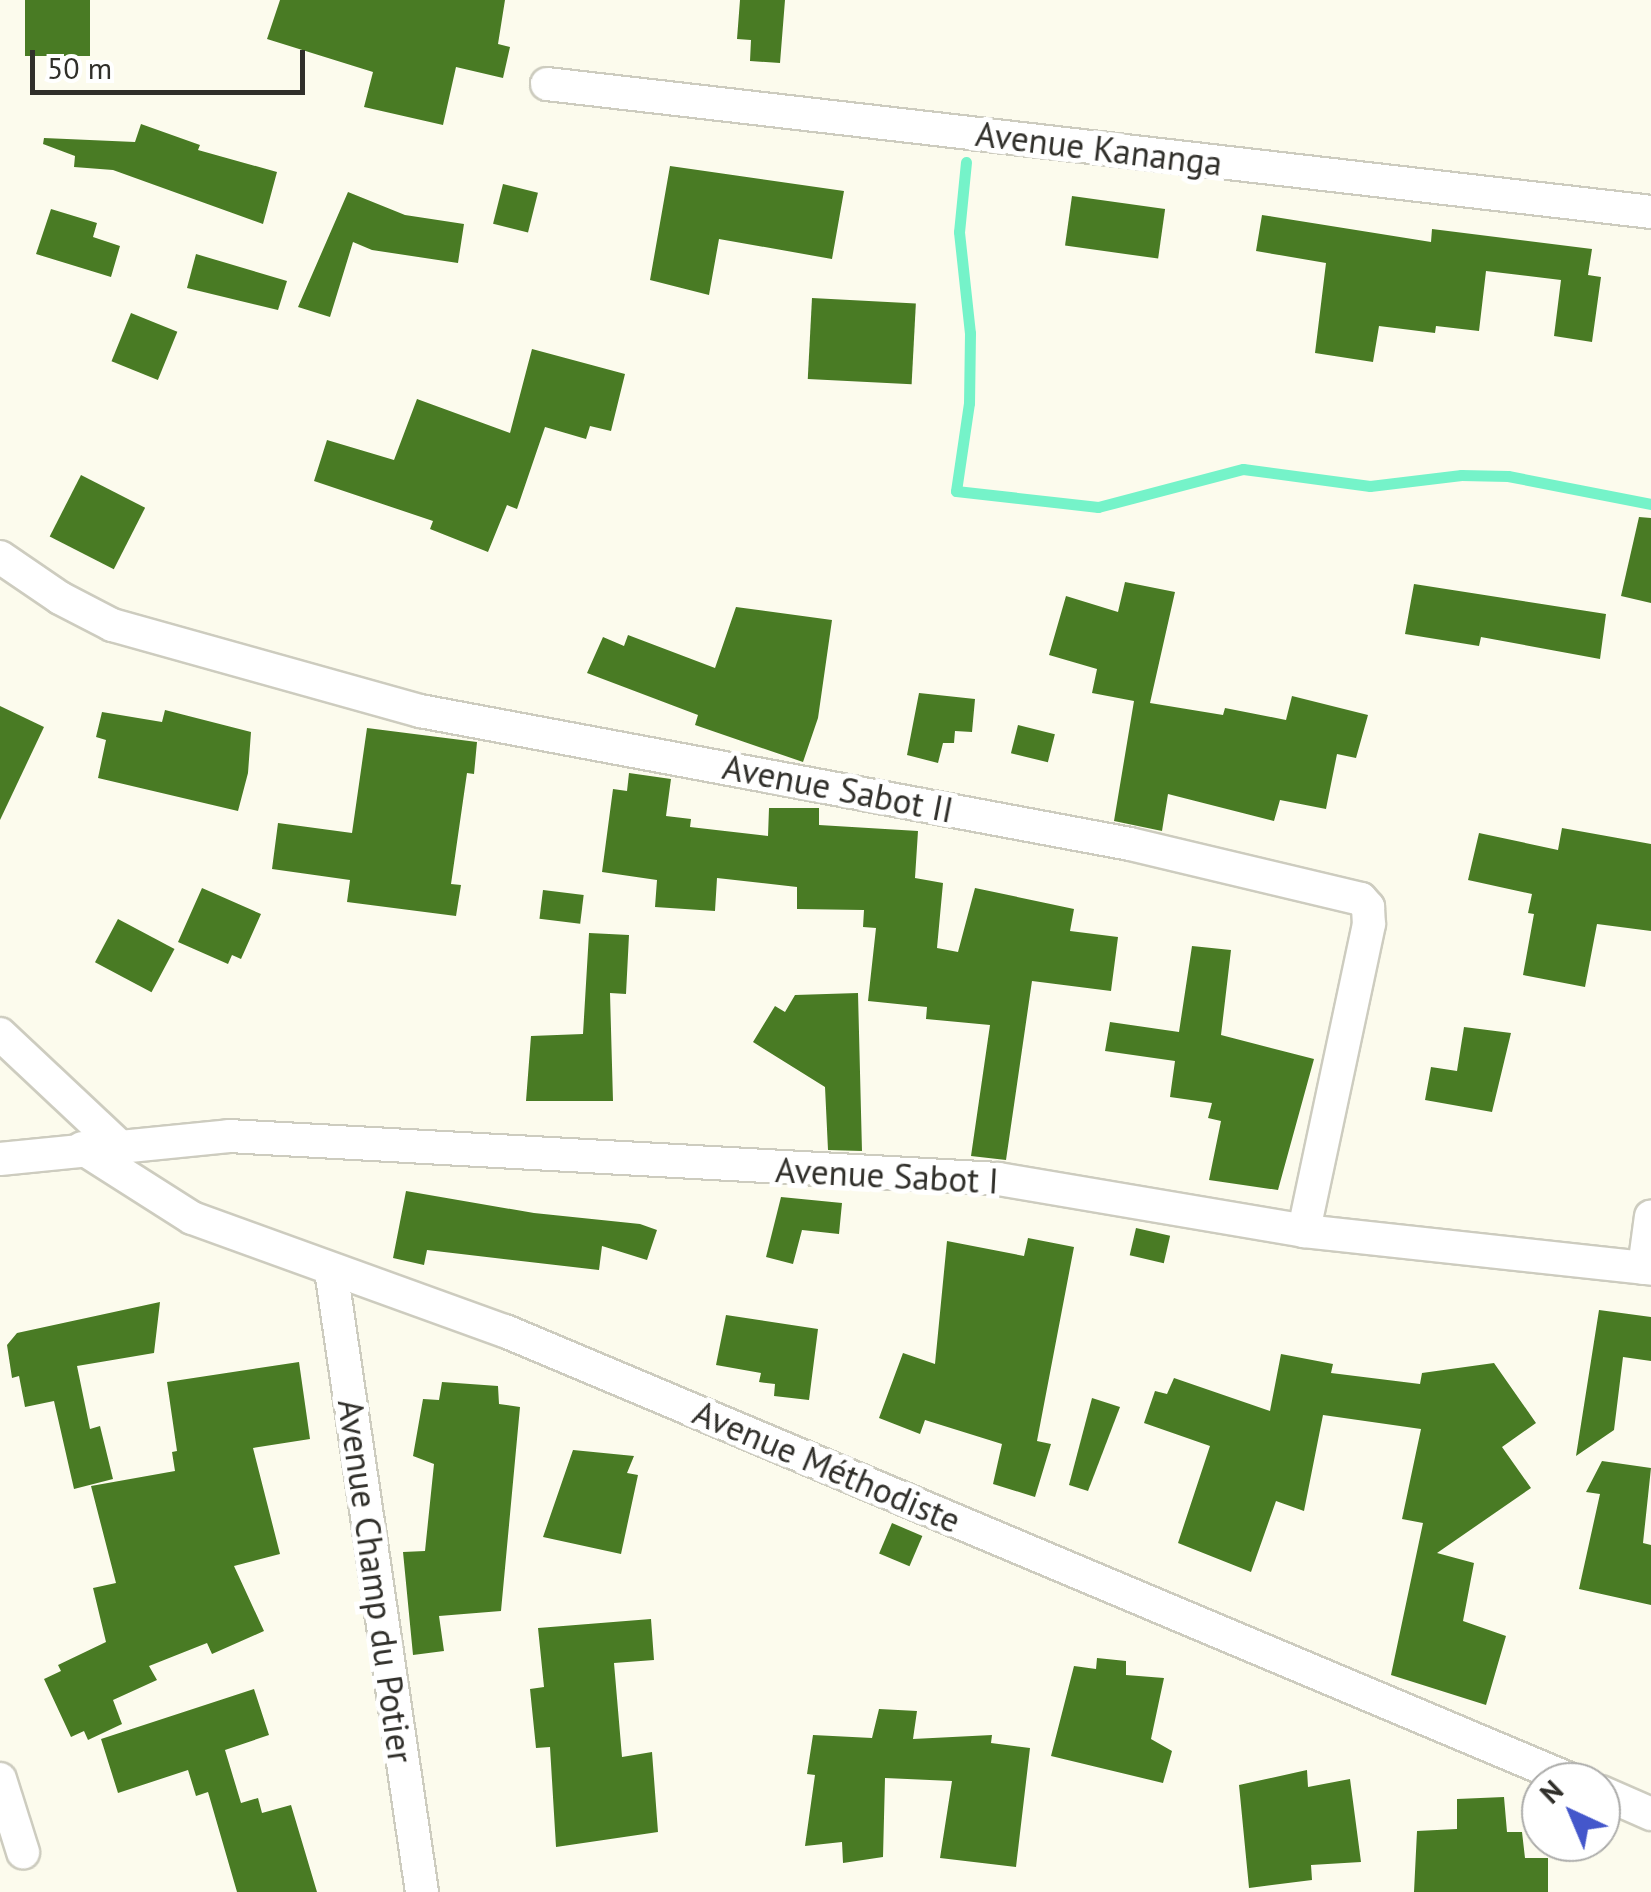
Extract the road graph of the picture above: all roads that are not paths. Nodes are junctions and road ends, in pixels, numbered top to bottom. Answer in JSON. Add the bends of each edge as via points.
{"nodes":[{"id":1,"x":548,"y":84,"type":"dead end"},
{"id":2,"x":1651,"y":212,"type":"edge"},
{"id":3,"x":0,"y":557,"type":"edge"},
{"id":4,"x":0,"y":1034,"type":"edge"},
{"id":5,"x":118,"y":1145,"type":"junction"},
{"id":6,"x":82,"y":1148,"type":"junction"},
{"id":7,"x":0,"y":1159,"type":"edge"},
{"id":8,"x":1651,"y":1216,"type":"edge"},
{"id":9,"x":1304,"y":1230,"type":"junction"},
{"id":10,"x":1648,"y":1269,"type":"edge"},
{"id":11,"x":330,"y":1270,"type":"junction"},
{"id":12,"x":1529,"y":1762,"type":"edge"},
{"id":13,"x":0,"y":1779,"type":"edge"},
{"id":14,"x":1621,"y":1801,"type":"edge"},
{"id":15,"x":1651,"y":1814,"type":"edge"},
{"id":16,"x":23,"y":1852,"type":"dead end"},
{"id":17,"x":422,"y":1892,"type":"edge"}],
"edges":[{"from":1,"to":2,"type":"street","name":"Avenue Kananga"},
{"from":3,"to":9,"type":"street","name":"Avenue Sabot II","via":[[112,625],[420,711],[1111,841],[1362,900],[1369,924]]},
{"from":4,"to":5,"type":"street"},
{"from":5,"to":6,"type":"street","name":"Avenue Sabot I"},
{"from":5,"to":9,"type":"street","name":"Avenue Sabot I","via":[[230,1136],[998,1179]]},
{"from":6,"to":7,"type":"street","name":"Avenue Sabot I"},
{"from":6,"to":11,"type":"street","name":"Avenue Méthodiste","via":[[192,1218]]},
{"from":8,"to":10,"type":"street"},
{"from":9,"to":10,"type":"street","name":"Avenue Sabot I"},
{"from":11,"to":12,"type":"street","name":"Avenue Méthodiste","via":[[505,1331]]},
{"from":11,"to":17,"type":"street","name":"Avenue Champ du Potier"},
{"from":13,"to":16,"type":"street"},
{"from":14,"to":15,"type":"street"}]}
